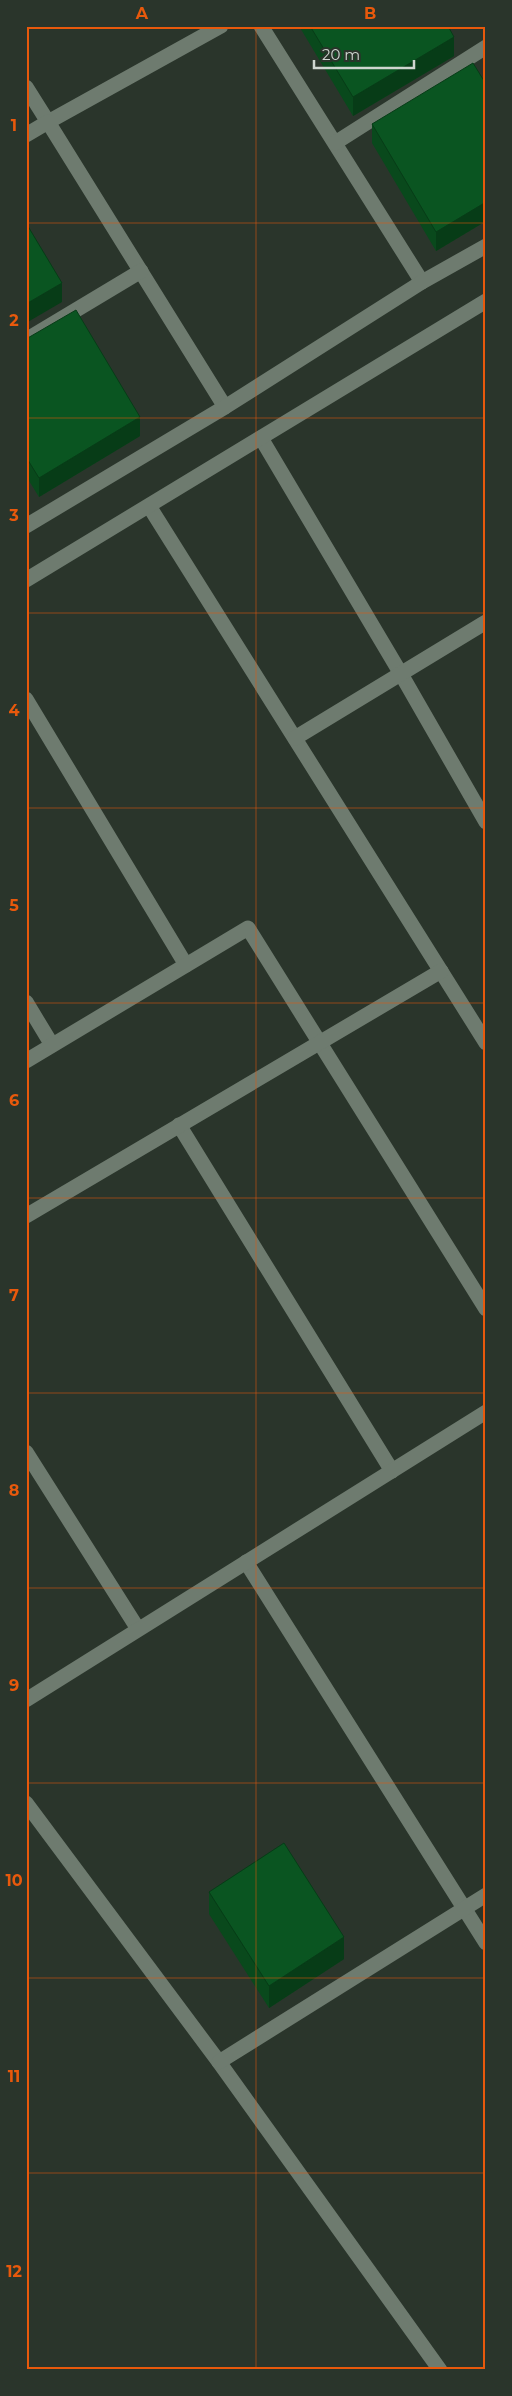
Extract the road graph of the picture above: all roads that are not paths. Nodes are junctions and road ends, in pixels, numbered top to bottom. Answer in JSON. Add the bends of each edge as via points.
{"nodes":[{"id":1,"x":222,"y":26,"type":"edge"},
{"id":2,"x":261,"y":26,"type":"edge"},
{"id":3,"x":486,"y":47,"type":"edge"},
{"id":4,"x":26,"y":87,"type":"edge"},
{"id":5,"x":48,"y":122,"type":"junction"},
{"id":6,"x":26,"y":135,"type":"edge"},
{"id":7,"x":335,"y":143,"type":"junction"},
{"id":8,"x":486,"y":246,"type":"edge"},
{"id":9,"x":141,"y":271,"type":"junction"},
{"id":10,"x":422,"y":282,"type":"junction"},
{"id":11,"x":486,"y":302,"type":"edge"},
{"id":12,"x":26,"y":340,"type":"edge"},
{"id":13,"x":225,"y":407,"type":"junction"},
{"id":14,"x":261,"y":438,"type":"junction"},
{"id":15,"x":149,"y":506,"type":"junction"},
{"id":16,"x":27,"y":523,"type":"edge"},
{"id":17,"x":26,"y":580,"type":"edge"},
{"id":18,"x":486,"y":622,"type":"edge"},
{"id":19,"x":401,"y":674,"type":"junction"},
{"id":20,"x":26,"y":699,"type":"edge"},
{"id":21,"x":295,"y":738,"type":"junction"},
{"id":22,"x":486,"y":822,"type":"edge"},
{"id":23,"x":186,"y":965,"type":"junction"},
{"id":24,"x":441,"y":971,"type":"junction"},
{"id":25,"x":26,"y":1002,"type":"edge"},
{"id":26,"x":319,"y":1041,"type":"junction"},
{"id":27,"x":486,"y":1043,"type":"edge"},
{"id":28,"x":52,"y":1045,"type":"junction"},
{"id":29,"x":26,"y":1061,"type":"edge"},
{"id":30,"x":179,"y":1124,"type":"junction"},
{"id":31,"x":26,"y":1216,"type":"edge"},
{"id":32,"x":486,"y":1309,"type":"edge"},
{"id":33,"x":486,"y":1412,"type":"edge"},
{"id":34,"x":26,"y":1452,"type":"edge"},
{"id":35,"x":392,"y":1471,"type":"junction"},
{"id":36,"x":246,"y":1562,"type":"junction"},
{"id":37,"x":138,"y":1630,"type":"junction"},
{"id":38,"x":26,"y":1700,"type":"edge"},
{"id":39,"x":26,"y":1803,"type":"edge"},
{"id":40,"x":486,"y":1895,"type":"edge"},
{"id":41,"x":464,"y":1908,"type":"junction"},
{"id":42,"x":486,"y":1943,"type":"edge"},
{"id":43,"x":219,"y":2062,"type":"junction"},
{"id":44,"x":440,"y":2370,"type":"edge"}],
"edges":[{"from":1,"to":5,"type":"street"},
{"from":2,"to":7,"type":"street"},
{"from":3,"to":7,"type":"street"},
{"from":4,"to":5,"type":"street"},
{"from":5,"to":6,"type":"street"},
{"from":5,"to":9,"type":"street"},
{"from":7,"to":10,"type":"street"},
{"from":8,"to":10,"type":"street"},
{"from":9,"to":12,"type":"street"},
{"from":9,"to":13,"type":"street"},
{"from":10,"to":13,"type":"street"},
{"from":11,"to":14,"type":"street"},
{"from":13,"to":16,"type":"street"},
{"from":14,"to":15,"type":"street"},
{"from":14,"to":19,"type":"street"},
{"from":15,"to":17,"type":"street"},
{"from":15,"to":21,"type":"street"},
{"from":18,"to":19,"type":"street"},
{"from":19,"to":21,"type":"street"},
{"from":19,"to":22,"type":"street"},
{"from":20,"to":23,"type":"street"},
{"from":21,"to":24,"type":"street"},
{"from":23,"to":26,"type":"street","via":[[248,928]]},
{"from":23,"to":28,"type":"street"},
{"from":24,"to":26,"type":"street"},
{"from":24,"to":27,"type":"street"},
{"from":25,"to":28,"type":"street"},
{"from":26,"to":30,"type":"street"},
{"from":26,"to":32,"type":"street"},
{"from":28,"to":29,"type":"street"},
{"from":30,"to":31,"type":"street"},
{"from":30,"to":35,"type":"street"},
{"from":33,"to":35,"type":"street"},
{"from":34,"to":37,"type":"street"},
{"from":35,"to":36,"type":"street"},
{"from":36,"to":37,"type":"street"},
{"from":36,"to":41,"type":"street"},
{"from":37,"to":38,"type":"street"},
{"from":39,"to":43,"type":"street"},
{"from":40,"to":41,"type":"street"},
{"from":41,"to":42,"type":"street"},
{"from":41,"to":43,"type":"street"},
{"from":43,"to":44,"type":"street"}]}
